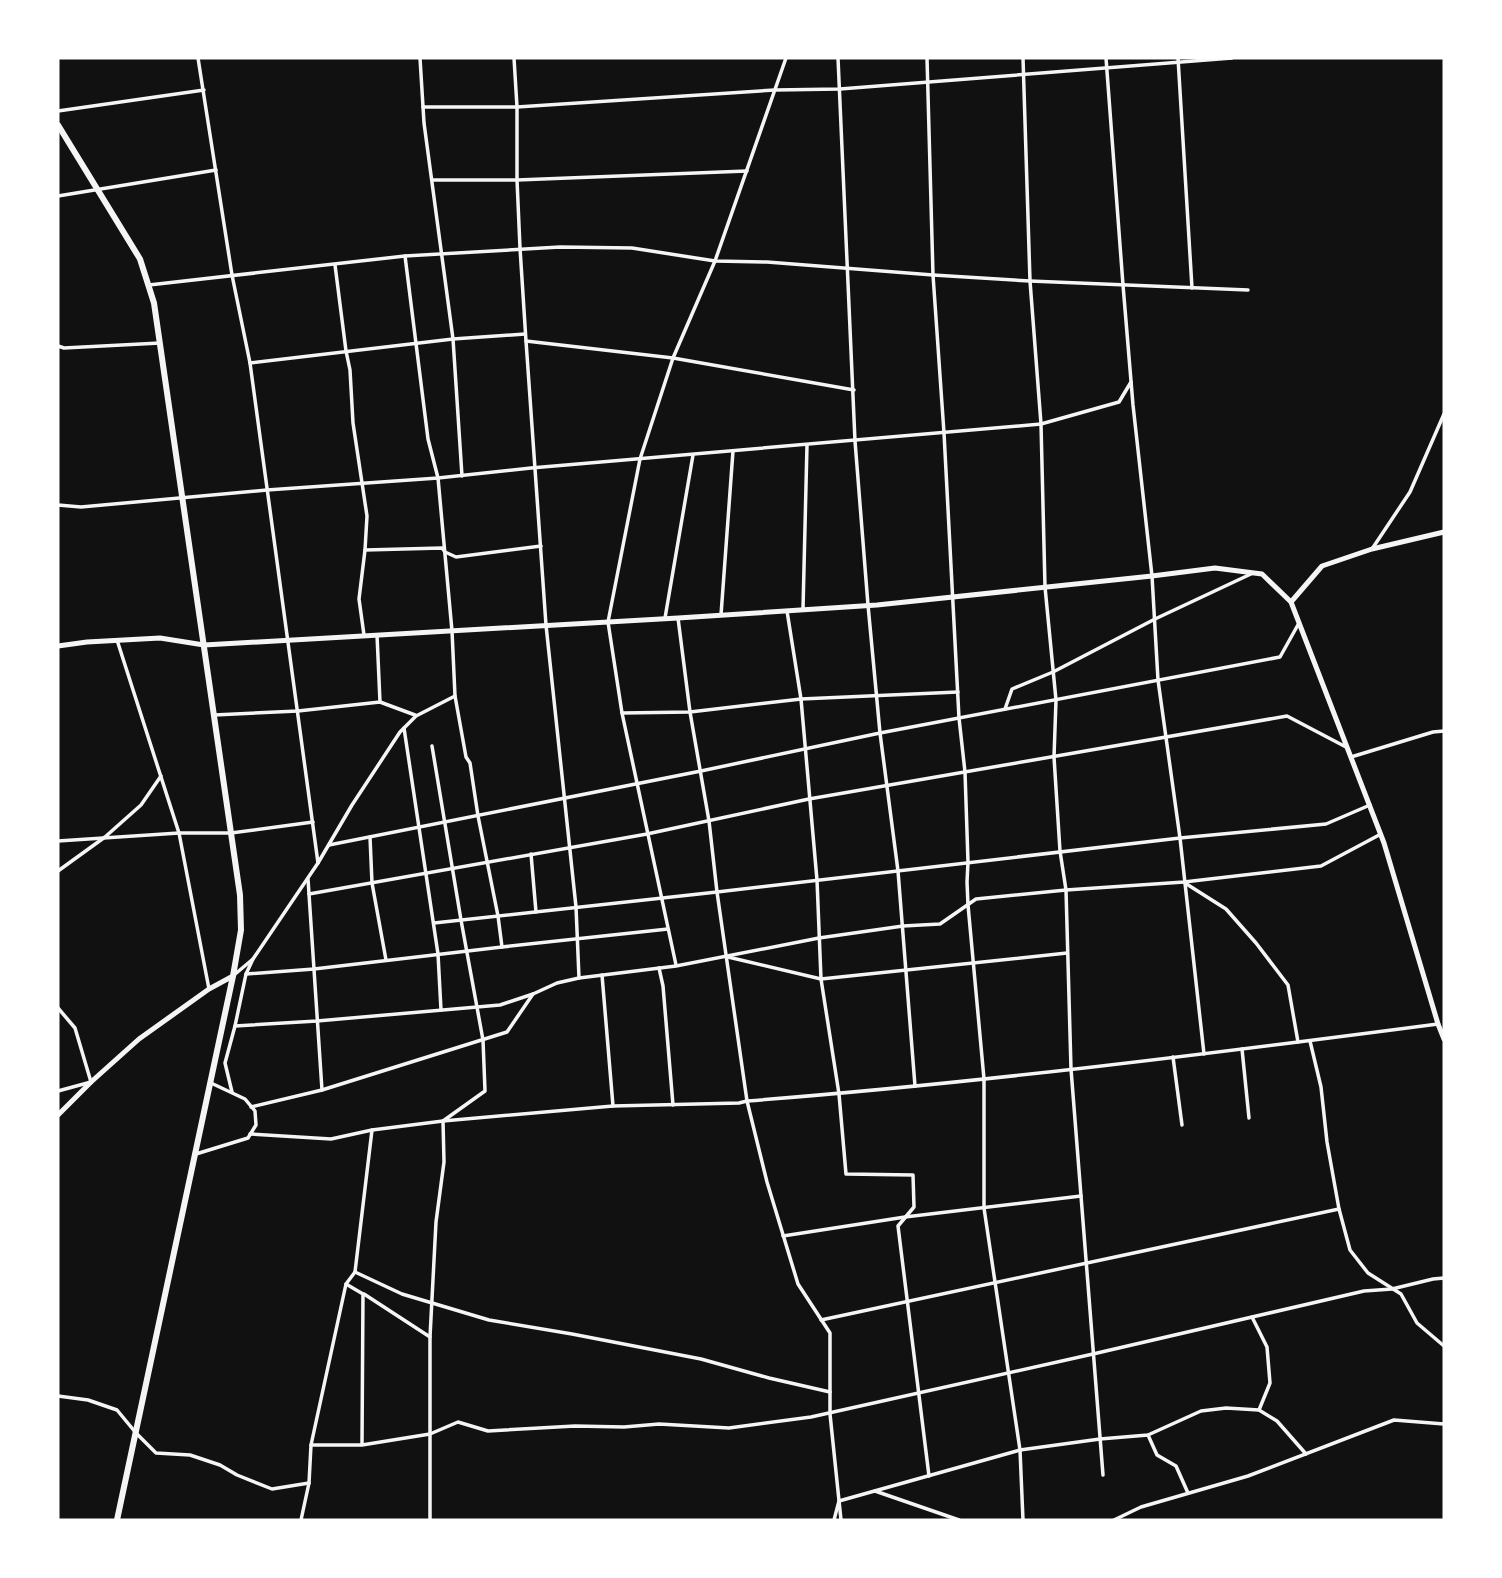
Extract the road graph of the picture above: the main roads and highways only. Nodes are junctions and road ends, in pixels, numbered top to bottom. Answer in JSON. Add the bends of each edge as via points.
{"nodes":[{"id":1,"x":58,"y":125,"type":"edge"},
{"id":2,"x":117,"y":1520,"type":"edge"}],
"edges":[{"from":1,"to":2,"type":"highway","via":[[140,259],[154,303],[240,895],[233,976]]}]}
